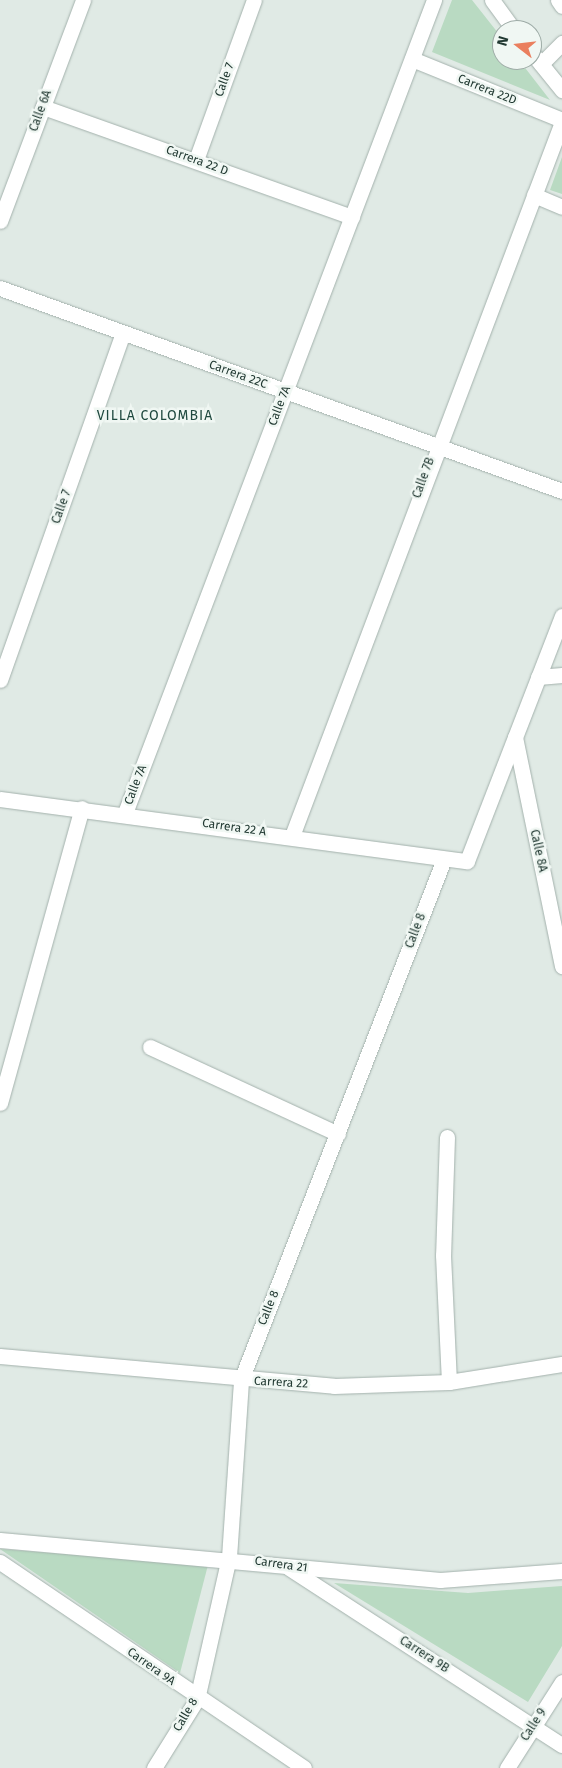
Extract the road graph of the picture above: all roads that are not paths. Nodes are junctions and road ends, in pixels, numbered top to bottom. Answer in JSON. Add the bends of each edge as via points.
{"nodes":[{"id":1,"x":83,"y":0,"type":"edge"},
{"id":2,"x":254,"y":0,"type":"edge"},
{"id":3,"x":434,"y":0,"type":"edge"},
{"id":4,"x":492,"y":0,"type":"edge"},
{"id":5,"x":558,"y":0,"type":"edge"},
{"id":6,"x":562,"y":6,"type":"edge"},
{"id":7,"x":507,"y":20,"type":"edge"},
{"id":8,"x":562,"y":43,"type":"edge"},
{"id":9,"x":542,"y":55,"type":"edge"},
{"id":10,"x":412,"y":59,"type":"junction"},
{"id":11,"x":542,"y":65,"type":"edge"},
{"id":12,"x":562,"y":90,"type":"edge"},
{"id":13,"x":42,"y":107,"type":"junction"},
{"id":14,"x":562,"y":121,"type":"edge"},
{"id":15,"x":196,"y":160,"type":"junction"},
{"id":16,"x":534,"y":196,"type":"junction"},
{"id":17,"x":562,"y":207,"type":"edge"},
{"id":18,"x":352,"y":217,"type":"junction"},
{"id":19,"x":0,"y":222,"type":"edge"},
{"id":20,"x":0,"y":288,"type":"edge"},
{"id":21,"x":123,"y":333,"type":"junction"},
{"id":22,"x":285,"y":392,"type":"junction"},
{"id":23,"x":435,"y":448,"type":"junction"},
{"id":24,"x":562,"y":491,"type":"edge"},
{"id":25,"x":562,"y":616,"type":"edge"},
{"id":26,"x":562,"y":675,"type":"edge"},
{"id":27,"x":538,"y":677,"type":"junction"},
{"id":28,"x":0,"y":680,"type":"edge"},
{"id":29,"x":515,"y":737,"type":"junction"},
{"id":30,"x":0,"y":799,"type":"edge"},
{"id":31,"x":82,"y":808,"type":"junction"},
{"id":32,"x":125,"y":813,"type":"junction"},
{"id":33,"x":292,"y":836,"type":"junction"},
{"id":34,"x":444,"y":859,"type":"junction"},
{"id":35,"x":562,"y":966,"type":"edge"},
{"id":36,"x":150,"y":1047,"type":"dead end"},
{"id":37,"x":1,"y":1094,"type":"edge"},
{"id":38,"x":338,"y":1134,"type":"junction"},
{"id":39,"x":447,"y":1137,"type":"dead end"},
{"id":40,"x":0,"y":1356,"type":"edge"},
{"id":41,"x":562,"y":1364,"type":"edge"},
{"id":42,"x":241,"y":1380,"type":"junction"},
{"id":43,"x":449,"y":1382,"type":"junction"},
{"id":44,"x":0,"y":1540,"type":"edge"},
{"id":45,"x":229,"y":1557,"type":"junction"},
{"id":46,"x":0,"y":1562,"type":"edge"},
{"id":47,"x":286,"y":1566,"type":"junction"},
{"id":48,"x":562,"y":1571,"type":"edge"},
{"id":49,"x":562,"y":1682,"type":"edge"},
{"id":50,"x":196,"y":1700,"type":"junction"},
{"id":51,"x":533,"y":1727,"type":"junction"},
{"id":52,"x":562,"y":1744,"type":"edge"},
{"id":53,"x":154,"y":1768,"type":"edge"},
{"id":54,"x":304,"y":1768,"type":"edge"},
{"id":55,"x":507,"y":1768,"type":"edge"}],
"edges":[{"from":1,"to":13,"type":"street","name":"Calle 6A"},
{"from":2,"to":15,"type":"street","name":"Calle 7"},
{"from":3,"to":10,"type":"street","name":"Calle 7A"},
{"from":4,"to":7,"type":"street"},
{"from":5,"to":6,"type":"street"},
{"from":8,"to":9,"type":"street"},
{"from":10,"to":14,"type":"street","name":"Carrera 22D"},
{"from":10,"to":18,"type":"street","name":"Calle 7A"},
{"from":11,"to":12,"type":"street"},
{"from":13,"to":15,"type":"street","name":"Carrera 22 D"},
{"from":13,"to":19,"type":"street","name":"Calle 6A"},
{"from":14,"to":16,"type":"street","name":"Calle 7B"},
{"from":15,"to":18,"type":"street","name":"Carrera 22 D"},
{"from":16,"to":17,"type":"street"},
{"from":16,"to":23,"type":"street","name":"Calle 7B"},
{"from":18,"to":22,"type":"street","name":"Calle 7A"},
{"from":20,"to":21,"type":"street","name":"Carrera 22C"},
{"from":21,"to":22,"type":"street","name":"Carrera 22C"},
{"from":21,"to":28,"type":"street","name":"Calle 7"},
{"from":22,"to":23,"type":"street","name":"Carrera 22C"},
{"from":22,"to":32,"type":"street","name":"Calle 7A"},
{"from":23,"to":24,"type":"street","name":"Carrera 22C"},
{"from":23,"to":33,"type":"street","name":"Calle 7B"},
{"from":25,"to":27,"type":"street"},
{"from":26,"to":27,"type":"street"},
{"from":27,"to":29,"type":"street"},
{"from":29,"to":34,"type":"street","name":"Carrera 22 A","via":[[467,861]]},
{"from":29,"to":35,"type":"street","name":"Calle 8A"},
{"from":30,"to":31,"type":"street","name":"Carrera 22 A"},
{"from":31,"to":32,"type":"street","name":"Carrera 22 A"},
{"from":31,"to":37,"type":"street"},
{"from":32,"to":33,"type":"street","name":"Carrera 22 A"},
{"from":33,"to":34,"type":"street","name":"Carrera 22 A"},
{"from":34,"to":38,"type":"street","name":"Calle 8"},
{"from":36,"to":38,"type":"street"},
{"from":38,"to":42,"type":"street","name":"Calle 8"},
{"from":39,"to":43,"type":"street","via":[[443,1255]]},
{"from":40,"to":42,"type":"street","name":"Carrera 22"},
{"from":41,"to":43,"type":"street","name":"Carrera 22"},
{"from":42,"to":43,"type":"street","name":"Carrera 22","via":[[370,1386]]},
{"from":42,"to":45,"type":"street","name":"Calle 8"},
{"from":44,"to":45,"type":"street","name":"Carrera 21"},
{"from":45,"to":47,"type":"street","name":"Carrera 21"},
{"from":45,"to":50,"type":"street","name":"Calle 8"},
{"from":46,"to":50,"type":"street","name":"Carrera 9A"},
{"from":47,"to":48,"type":"street","name":"Carrera 21","via":[[440,1580]]},
{"from":47,"to":51,"type":"street","name":"Carrera 9B"},
{"from":49,"to":51,"type":"street","name":"Calle 9"},
{"from":50,"to":53,"type":"street","name":"Calle 8"},
{"from":50,"to":54,"type":"street","name":"Carrera 9A"},
{"from":51,"to":52,"type":"street","name":"Carrera 9B"},
{"from":51,"to":55,"type":"street","name":"Calle 9"}]}
